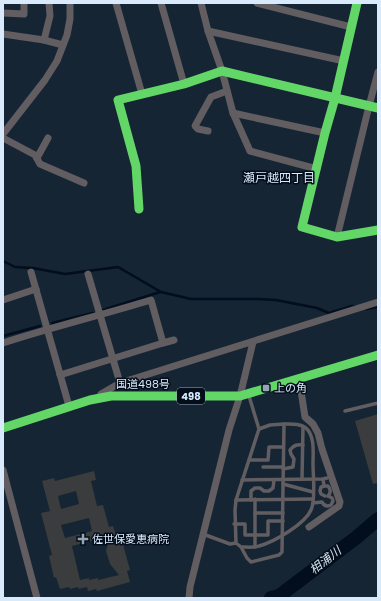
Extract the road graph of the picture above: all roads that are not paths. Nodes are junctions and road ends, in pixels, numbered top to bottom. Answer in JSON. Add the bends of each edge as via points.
{"nodes":[{"id":1,"x":24,"y":3,"type":"edge"},
{"id":2,"x":49,"y":3,"type":"edge"},
{"id":3,"x":70,"y":3,"type":"edge"},
{"id":4,"x":116,"y":3,"type":"edge"},
{"id":5,"x":161,"y":3,"type":"edge"},
{"id":6,"x":201,"y":3,"type":"edge"},
{"id":7,"x":257,"y":3,"type":"edge"},
{"id":8,"x":357,"y":3,"type":"edge"},
{"id":9,"x":3,"y":13,"type":"edge"},
{"id":10,"x":351,"y":27,"type":"junction"},
{"id":11,"x":208,"y":31,"type":"junction"},
{"id":12,"x":3,"y":34,"type":"edge"},
{"id":13,"x":44,"y":40,"type":"junction"},
{"id":14,"x":63,"y":45,"type":"junction"},
{"id":15,"x":344,"y":61,"type":"junction"},
{"id":16,"x":222,"y":71,"type":"junction"},
{"id":17,"x":378,"y":72,"type":"edge"},
{"id":18,"x":184,"y":84,"type":"junction"},
{"id":19,"x":227,"y":91,"type":"junction"},
{"id":20,"x":142,"y":94,"type":"junction"},
{"id":21,"x":335,"y":98,"type":"junction"},
{"id":22,"x":373,"y":107,"type":"edge"},
{"id":23,"x":233,"y":113,"type":"junction"},
{"id":24,"x":208,"y":131,"type":"dead end"},
{"id":25,"x":325,"y":133,"type":"junction"},
{"id":26,"x":3,"y":134,"type":"edge"},
{"id":27,"x":3,"y":138,"type":"edge"},
{"id":28,"x":48,"y":138,"type":"dead end"},
{"id":29,"x":37,"y":158,"type":"junction"},
{"id":30,"x":316,"y":169,"type":"junction"},
{"id":31,"x":84,"y":184,"type":"dead end"},
{"id":32,"x":138,"y":209,"type":"dead end"},
{"id":33,"x":378,"y":230,"type":"edge"},
{"id":34,"x":337,"y":237,"type":"junction"},
{"id":35,"x":30,"y":272,"type":"dead end"},
{"id":36,"x":88,"y":274,"type":"dead end"},
{"id":37,"x":36,"y":290,"type":"junction"},
{"id":38,"x":3,"y":300,"type":"edge"},
{"id":39,"x":378,"y":302,"type":"edge"},
{"id":40,"x":100,"y":315,"type":"junction"},
{"id":41,"x":47,"y":330,"type":"junction"},
{"id":42,"x":174,"y":340,"type":"dead end"},
{"id":43,"x":253,"y":342,"type":"junction"},
{"id":44,"x":3,"y":343,"type":"edge"},
{"id":45,"x":164,"y":343,"type":"junction"},
{"id":46,"x":378,"y":355,"type":"edge"},
{"id":47,"x":113,"y":359,"type":"junction"},
{"id":48,"x":60,"y":375,"type":"junction"},
{"id":49,"x":299,"y":378,"type":"junction"},
{"id":50,"x":120,"y":383,"type":"junction"},
{"id":51,"x":244,"y":395,"type":"junction"},
{"id":52,"x":90,"y":400,"type":"junction"},
{"id":53,"x":378,"y":402,"type":"edge"},
{"id":54,"x":70,"y":406,"type":"junction"},
{"id":55,"x":345,"y":411,"type":"dead end"},
{"id":56,"x":284,"y":424,"type":"junction"},
{"id":57,"x":303,"y":426,"type":"junction"},
{"id":58,"x":3,"y":428,"type":"edge"},
{"id":59,"x":259,"y":430,"type":"junction"},
{"id":60,"x":303,"y":445,"type":"junction"},
{"id":61,"x":283,"y":447,"type":"junction"},
{"id":62,"x":249,"y":460,"type":"junction"},
{"id":63,"x":263,"y":467,"type":"dead end"},
{"id":64,"x":268,"y":467,"type":"junction"},
{"id":65,"x":283,"y":468,"type":"junction"},
{"id":66,"x":3,"y":470,"type":"edge"},
{"id":67,"x":267,"y":473,"type":"dead end"},
{"id":68,"x":283,"y":479,"type":"junction"},
{"id":69,"x":302,"y":479,"type":"junction"},
{"id":70,"x":313,"y":479,"type":"junction"},
{"id":71,"x":242,"y":480,"type":"junction"},
{"id":72,"x":274,"y":480,"type":"junction"},
{"id":73,"x":283,"y":484,"type":"junction"},
{"id":74,"x":324,"y":486,"type":"junction"},
{"id":75,"x":313,"y":492,"type":"junction"},
{"id":76,"x":327,"y":496,"type":"junction"},
{"id":77,"x":283,"y":499,"type":"junction"},
{"id":78,"x":236,"y":500,"type":"junction"},
{"id":79,"x":253,"y":500,"type":"junction"},
{"id":80,"x":313,"y":501,"type":"junction"},
{"id":81,"x":322,"y":502,"type":"junction"},
{"id":82,"x":283,"y":513,"type":"junction"},
{"id":83,"x":254,"y":514,"type":"junction"},
{"id":84,"x":283,"y":521,"type":"junction"},
{"id":85,"x":234,"y":524,"type":"junction"},
{"id":86,"x":309,"y":527,"type":"dead end"},
{"id":87,"x":203,"y":534,"type":"junction"},
{"id":88,"x":255,"y":535,"type":"junction"},
{"id":89,"x":282,"y":536,"type":"junction"},
{"id":90,"x":236,"y":543,"type":"junction"},
{"id":91,"x":241,"y":547,"type":"junction"},
{"id":92,"x":255,"y":547,"type":"junction"},
{"id":93,"x":37,"y":598,"type":"edge"},
{"id":94,"x":189,"y":598,"type":"edge"}],
"edges":[{"from":1,"to":9,"type":"street","via":[[24,14]]},
{"from":2,"to":13,"type":"street","via":[[50,16]]},
{"from":3,"to":14,"type":"street","via":[[70,19]]},
{"from":4,"to":20,"type":"street"},
{"from":5,"to":18,"type":"street"},
{"from":6,"to":11,"type":"street"},
{"from":7,"to":10,"type":"street"},
{"from":8,"to":10,"type":"main road"},
{"from":10,"to":15,"type":"main road"},
{"from":11,"to":15,"type":"street"},
{"from":11,"to":16,"type":"street"},
{"from":12,"to":13,"type":"street"},
{"from":13,"to":14,"type":"street"},
{"from":14,"to":26,"type":"street","via":[[45,80]]},
{"from":15,"to":21,"type":"main road"},
{"from":16,"to":18,"type":"main road"},
{"from":16,"to":19,"type":"street"},
{"from":16,"to":21,"type":"main road"},
{"from":17,"to":22,"type":"street"},
{"from":18,"to":20,"type":"main road"},
{"from":19,"to":23,"type":"street"},
{"from":19,"to":24,"type":"street","via":[[211,97],[195,126]]},
{"from":20,"to":32,"type":"main road","via":[[118,100],[136,166]]},
{"from":21,"to":22,"type":"main road"},
{"from":21,"to":25,"type":"main road"},
{"from":22,"to":34,"type":"street"},
{"from":23,"to":25,"type":"street"},
{"from":23,"to":30,"type":"street","via":[[250,151]]},
{"from":25,"to":30,"type":"main road"},
{"from":27,"to":29,"type":"street"},
{"from":28,"to":29,"type":"street"},
{"from":29,"to":31,"type":"street","via":[[40,164]]},
{"from":30,"to":34,"type":"main road","via":[[302,227]]},
{"from":33,"to":34,"type":"main road"},
{"from":35,"to":37,"type":"street"},
{"from":36,"to":40,"type":"street"},
{"from":37,"to":38,"type":"street"},
{"from":37,"to":41,"type":"street"},
{"from":39,"to":43,"type":"street"},
{"from":40,"to":41,"type":"street"},
{"from":40,"to":45,"type":"street","via":[[151,300]]},
{"from":40,"to":47,"type":"street"},
{"from":41,"to":44,"type":"street"},
{"from":41,"to":48,"type":"street"},
{"from":42,"to":45,"type":"street"},
{"from":43,"to":50,"type":"street"},
{"from":43,"to":51,"type":"street"},
{"from":45,"to":47,"type":"street"},
{"from":46,"to":49,"type":"main road","name":"国道498号","number":"498"},
{"from":47,"to":48,"type":"street"},
{"from":47,"to":50,"type":"street"},
{"from":48,"to":54,"type":"street"},
{"from":49,"to":51,"type":"main road","name":"国道498号","number":"498"},
{"from":49,"to":86,"type":"street","via":[[305,418],[313,424],[318,433],[340,502],[339,506]]},
{"from":50,"to":52,"type":"street"},
{"from":51,"to":52,"type":"main road","name":"国道498号","number":"498","via":[[111,396]]},
{"from":51,"to":59,"type":"lane"},
{"from":51,"to":87,"type":"street","via":[[229,430]]},
{"from":52,"to":54,"type":"main road","name":"国道498号","number":"498"},
{"from":53,"to":55,"type":"lane"},
{"from":54,"to":58,"type":"main road","name":"国道498号","number":"498"},
{"from":56,"to":57,"type":"lane"},
{"from":56,"to":59,"type":"lane","via":[[270,425]]},
{"from":56,"to":61,"type":"lane"},
{"from":57,"to":60,"type":"lane"},
{"from":57,"to":70,"type":"lane","via":[[313,443]]},
{"from":59,"to":62,"type":"lane"},
{"from":60,"to":65,"type":"lane","via":[[293,446],[290,450],[294,459],[293,467]]},
{"from":60,"to":69,"type":"lane"},
{"from":61,"to":62,"type":"lane","via":[[269,447],[268,460]]},
{"from":61,"to":65,"type":"lane"},
{"from":62,"to":71,"type":"lane"},
{"from":63,"to":64,"type":"lane"},
{"from":64,"to":65,"type":"lane"},
{"from":64,"to":67,"type":"lane"},
{"from":65,"to":68,"type":"lane"},
{"from":66,"to":93,"type":"street"},
{"from":68,"to":69,"type":"lane"},
{"from":68,"to":72,"type":"lane"},
{"from":68,"to":73,"type":"lane"},
{"from":69,"to":70,"type":"lane"},
{"from":70,"to":74,"type":"lane","via":[[325,478]]},
{"from":70,"to":75,"type":"lane"},
{"from":71,"to":72,"type":"lane"},
{"from":71,"to":78,"type":"lane"},
{"from":72,"to":79,"type":"lane","via":[[273,488],[269,491],[260,488],[251,491]]},
{"from":73,"to":75,"type":"lane"},
{"from":73,"to":77,"type":"lane"},
{"from":74,"to":76,"type":"lane","via":[[320,491]]},
{"from":74,"to":76,"type":"lane","via":[[331,489]]},
{"from":75,"to":80,"type":"lane"},
{"from":76,"to":81,"type":"lane"},
{"from":76,"to":81,"type":"lane","via":[[332,498],[331,505],[324,505]]},
{"from":77,"to":79,"type":"lane"},
{"from":77,"to":80,"type":"lane"},
{"from":77,"to":82,"type":"lane"},
{"from":78,"to":79,"type":"lane"},
{"from":78,"to":85,"type":"lane"},
{"from":79,"to":83,"type":"lane"},
{"from":80,"to":81,"type":"lane"},
{"from":80,"to":89,"type":"lane","via":[[311,510],[304,519]]},
{"from":82,"to":83,"type":"lane","via":[[269,511]]},
{"from":82,"to":84,"type":"lane"},
{"from":83,"to":88,"type":"lane"},
{"from":84,"to":88,"type":"lane","via":[[268,521],[268,535]]},
{"from":84,"to":89,"type":"lane"},
{"from":85,"to":88,"type":"lane","via":[[245,524],[245,536]]},
{"from":85,"to":90,"type":"lane"},
{"from":87,"to":90,"type":"lane","via":[[230,544]]},
{"from":87,"to":94,"type":"street"},
{"from":88,"to":92,"type":"lane"},
{"from":89,"to":91,"type":"lane","via":[[282,552],[279,555],[251,562]]},
{"from":89,"to":92,"type":"lane"},
{"from":90,"to":91,"type":"lane"},
{"from":91,"to":92,"type":"lane"}]}
